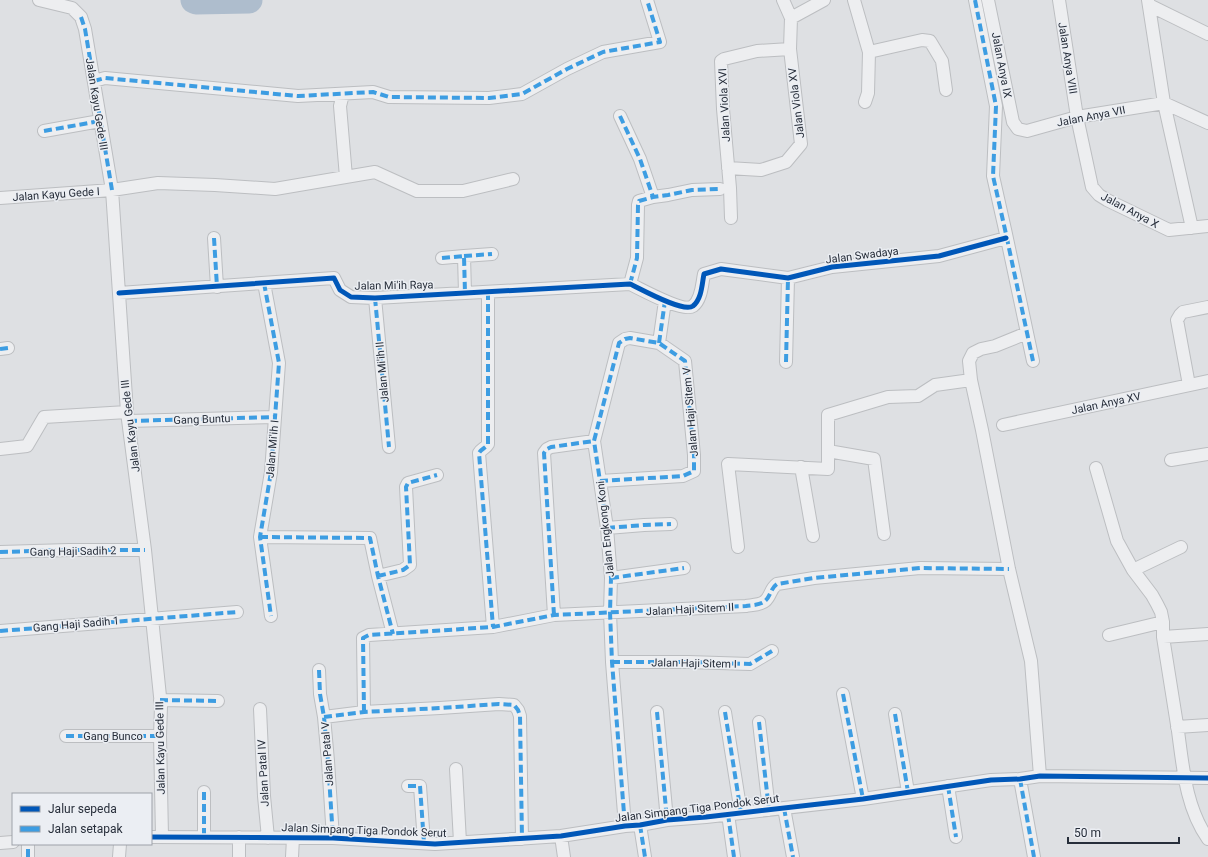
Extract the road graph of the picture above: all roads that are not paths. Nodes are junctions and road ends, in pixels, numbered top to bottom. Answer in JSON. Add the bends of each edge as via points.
{"nodes":[{"id":1,"x":39,"y":0,"type":"edge"},
{"id":2,"x":647,"y":0,"type":"edge"},
{"id":3,"x":783,"y":0,"type":"edge"},
{"id":4,"x":824,"y":0,"type":"edge"},
{"id":5,"x":854,"y":0,"type":"edge"},
{"id":6,"x":975,"y":0,"type":"edge"},
{"id":7,"x":988,"y":0,"type":"edge"},
{"id":8,"x":1059,"y":0,"type":"edge"},
{"id":9,"x":1148,"y":2,"type":"edge"},
{"id":10,"x":791,"y":18,"type":"junction"},
{"id":11,"x":1208,"y":34,"type":"edge"},
{"id":12,"x":790,"y":50,"type":"junction"},
{"id":13,"x":869,"y":52,"type":"junction"},
{"id":14,"x":94,"y":81,"type":"junction"},
{"id":15,"x":946,"y":90,"type":"dead end"},
{"id":16,"x":343,"y":94,"type":"junction"},
{"id":17,"x":865,"y":102,"type":"dead end"},
{"id":18,"x":1164,"y":103,"type":"junction"},
{"id":19,"x":620,"y":116,"type":"dead end"},
{"id":20,"x":1077,"y":117,"type":"junction"},
{"id":21,"x":100,"y":120,"type":"junction"},
{"id":22,"x":1208,"y":123,"type":"edge"},
{"id":23,"x":1018,"y":129,"type":"joint"},
{"id":24,"x":44,"y":131,"type":"dead end"},
{"id":25,"x":728,"y":168,"type":"junction"},
{"id":26,"x":346,"y":177,"type":"junction"},
{"id":27,"x":513,"y":179,"type":"dead end"},
{"id":28,"x":720,"y":189,"type":"dead end"},
{"id":29,"x":112,"y":190,"type":"junction"},
{"id":30,"x":653,"y":197,"type":"junction"},
{"id":31,"x":0,"y":198,"type":"edge"},
{"id":32,"x":731,"y":218,"type":"dead end"},
{"id":33,"x":1208,"y":226,"type":"edge"},
{"id":34,"x":1192,"y":228,"type":"junction"},
{"id":35,"x":214,"y":238,"type":"dead end"},
{"id":36,"x":1006,"y":238,"type":"junction"},
{"id":37,"x":492,"y":254,"type":"dead end"},
{"id":38,"x":464,"y":256,"type":"junction"},
{"id":39,"x":442,"y":258,"type":"dead end"},
{"id":40,"x":788,"y":278,"type":"junction"},
{"id":41,"x":264,"y":284,"type":"junction"},
{"id":42,"x":630,"y":284,"type":"junction"},
{"id":43,"x":217,"y":286,"type":"junction"},
{"id":44,"x":488,"y":292,"type":"junction"},
{"id":45,"x":119,"y":293,"type":"junction"},
{"id":46,"x":465,"y":293,"type":"junction"},
{"id":47,"x":375,"y":298,"type":"junction"},
{"id":48,"x":665,"y":301,"type":"junction"},
{"id":49,"x":1208,"y":307,"type":"edge"},
{"id":50,"x":1027,"y":333,"type":"junction"},
{"id":51,"x":659,"y":343,"type":"junction"},
{"id":52,"x":1033,"y":361,"type":"dead end"},
{"id":53,"x":786,"y":362,"type":"dead end"},
{"id":54,"x":971,"y":380,"type":"junction"},
{"id":55,"x":1208,"y":381,"type":"edge"},
{"id":56,"x":1188,"y":385,"type":"junction"},
{"id":57,"x":128,"y":416,"type":"junction"},
{"id":58,"x":275,"y":417,"type":"junction"},
{"id":59,"x":1003,"y":425,"type":"dead end"},
{"id":60,"x":594,"y":441,"type":"junction"},
{"id":61,"x":389,"y":447,"type":"dead end"},
{"id":62,"x":0,"y":449,"type":"edge"},
{"id":63,"x":828,"y":451,"type":"junction"},
{"id":64,"x":1208,"y":454,"type":"edge"},
{"id":65,"x":1171,"y":460,"type":"dead end"},
{"id":66,"x":801,"y":467,"type":"junction"},
{"id":67,"x":1096,"y":468,"type":"dead end"},
{"id":68,"x":437,"y":475,"type":"dead end"},
{"id":69,"x":600,"y":481,"type":"junction"},
{"id":70,"x":671,"y":524,"type":"dead end"},
{"id":71,"x":607,"y":528,"type":"junction"},
{"id":72,"x":884,"y":534,"type":"dead end"},
{"id":73,"x":813,"y":536,"type":"dead end"},
{"id":74,"x":260,"y":537,"type":"junction"},
{"id":75,"x":738,"y":547,"type":"dead end"},
{"id":76,"x":1181,"y":547,"type":"dead end"},
{"id":77,"x":145,"y":550,"type":"junction"},
{"id":78,"x":0,"y":552,"type":"edge"},
{"id":79,"x":684,"y":568,"type":"dead end"},
{"id":80,"x":1009,"y":569,"type":"junction"},
{"id":81,"x":1133,"y":570,"type":"junction"},
{"id":82,"x":378,"y":576,"type":"junction"},
{"id":83,"x":611,"y":578,"type":"junction"},
{"id":84,"x":237,"y":612,"type":"dead end"},
{"id":85,"x":610,"y":612,"type":"junction"},
{"id":86,"x":554,"y":615,"type":"junction"},
{"id":87,"x":271,"y":616,"type":"dead end"},
{"id":88,"x":152,"y":618,"type":"junction"},
{"id":89,"x":1163,"y":622,"type":"junction"},
{"id":90,"x":493,"y":627,"type":"junction"},
{"id":91,"x":0,"y":630,"type":"edge"},
{"id":92,"x":393,"y":634,"type":"junction"},
{"id":93,"x":1208,"y":634,"type":"edge"},
{"id":94,"x":1109,"y":636,"type":"dead end"},
{"id":95,"x":1163,"y":637,"type":"junction"},
{"id":96,"x":772,"y":651,"type":"dead end"},
{"id":97,"x":612,"y":662,"type":"junction"},
{"id":98,"x":319,"y":670,"type":"dead end"},
{"id":99,"x":842,"y":694,"type":"dead end"},
{"id":100,"x":160,"y":700,"type":"junction"},
{"id":101,"x":218,"y":702,"type":"dead end"},
{"id":102,"x":260,"y":709,"type":"dead end"},
{"id":103,"x":364,"y":712,"type":"junction"},
{"id":104,"x":657,"y":712,"type":"dead end"},
{"id":105,"x":725,"y":712,"type":"dead end"},
{"id":106,"x":895,"y":714,"type":"dead end"},
{"id":107,"x":324,"y":717,"type":"junction"},
{"id":108,"x":759,"y":722,"type":"dead end"},
{"id":109,"x":1208,"y":725,"type":"edge"},
{"id":110,"x":1177,"y":728,"type":"junction"},
{"id":111,"x":66,"y":736,"type":"dead end"},
{"id":112,"x":160,"y":736,"type":"junction"},
{"id":113,"x":456,"y":769,"type":"dead end"},
{"id":114,"x":1040,"y":776,"type":"junction"},
{"id":115,"x":1185,"y":777,"type":"junction"},
{"id":116,"x":1208,"y":778,"type":"edge"},
{"id":117,"x":1020,"y":779,"type":"junction"},
{"id":118,"x":408,"y":786,"type":"dead end"},
{"id":119,"x":948,"y":786,"type":"junction"},
{"id":120,"x":204,"y":792,"type":"dead end"},
{"id":121,"x":908,"y":792,"type":"junction"},
{"id":122,"x":863,"y":799,"type":"junction"},
{"id":123,"x":784,"y":808,"type":"junction"},
{"id":124,"x":769,"y":810,"type":"junction"},
{"id":125,"x":741,"y":813,"type":"junction"},
{"id":126,"x":728,"y":814,"type":"junction"},
{"id":127,"x":667,"y":820,"type":"junction"},
{"id":128,"x":640,"y":825,"type":"junction"},
{"id":129,"x":625,"y":826,"type":"junction"},
{"id":130,"x":157,"y":836,"type":"edge"},
{"id":131,"x":562,"y":836,"type":"junction"},
{"id":132,"x":204,"y":837,"type":"junction"},
{"id":133,"x":239,"y":837,"type":"junction"},
{"id":134,"x":956,"y":837,"type":"dead end"},
{"id":135,"x":268,"y":838,"type":"junction"},
{"id":136,"x":293,"y":838,"type":"junction"},
{"id":137,"x":332,"y":838,"type":"junction"},
{"id":138,"x":522,"y":839,"type":"junction"},
{"id":139,"x":1208,"y":839,"type":"edge"},
{"id":140,"x":12,"y":842,"type":"edge"},
{"id":141,"x":460,"y":842,"type":"junction"},
{"id":142,"x":0,"y":843,"type":"edge"},
{"id":143,"x":424,"y":843,"type":"junction"},
{"id":144,"x":28,"y":845,"type":"edge"},
{"id":145,"x":120,"y":845,"type":"edge"},
{"id":146,"x":28,"y":857,"type":"edge"},
{"id":147,"x":120,"y":857,"type":"edge"},
{"id":148,"x":238,"y":857,"type":"edge"},
{"id":149,"x":292,"y":857,"type":"edge"},
{"id":150,"x":564,"y":857,"type":"edge"},
{"id":151,"x":645,"y":857,"type":"edge"},
{"id":152,"x":734,"y":857,"type":"edge"},
{"id":153,"x":793,"y":857,"type":"edge"},
{"id":154,"x":1034,"y":857,"type":"edge"}],
"edges":[{"from":1,"to":14,"type":"street","name":"Jalan Kayu Gede III","via":[[72,8],[80,17],[85,29]]},
{"from":2,"to":16,"type":"street","via":[[660,42],[603,52],[522,94],[489,98],[389,97],[372,92]]},
{"from":3,"to":10,"type":"street"},
{"from":4,"to":10,"type":"street"},
{"from":5,"to":13,"type":"street"},
{"from":6,"to":36,"type":"street","via":[[996,106],[993,176]]},
{"from":7,"to":23,"type":"street","name":"Jalan Anya IX","via":[[1013,122]]},
{"from":8,"to":20,"type":"street","name":"Jalan Anya VIII"},
{"from":9,"to":11,"type":"street"},
{"from":9,"to":18,"type":"street"},
{"from":10,"to":12,"type":"street","name":"Jalan Viola XV"},
{"from":12,"to":25,"type":"street","name":"Jalan Viola XV","via":[[801,144],[786,162],[761,170]]},
{"from":12,"to":25,"type":"street","name":"Jalan Viola XVI","via":[[757,51],[721,61]]},
{"from":13,"to":15,"type":"street","via":[[922,40],[930,41],[942,61]]},
{"from":13,"to":17,"type":"street","via":[[868,93]]},
{"from":14,"to":16,"type":"street","via":[[105,78],[298,96]]},
{"from":14,"to":21,"type":"street","name":"Jalan Kayu Gede III"},
{"from":16,"to":26,"type":"street","via":[[340,106]]},
{"from":18,"to":20,"type":"street","name":"Jalan Anya VII"},
{"from":18,"to":22,"type":"street"},
{"from":18,"to":34,"type":"street"},
{"from":19,"to":30,"type":"street","via":[[640,159]]},
{"from":20,"to":23,"type":"street","name":"Jalan Anya VII","via":[[1027,131]]},
{"from":20,"to":34,"type":"street","name":"Jalan Anya X","via":[[1092,186],[1099,195],[1169,230]]},
{"from":21,"to":24,"type":"street"},
{"from":21,"to":29,"type":"street","name":"Jalan Kayu Gede III"},
{"from":25,"to":32,"type":"street","name":"Jalan Viola XVI"},
{"from":26,"to":27,"type":"street","name":"Jalan Kayu Gede I","via":[[375,172],[417,191],[463,192]]},
{"from":26,"to":29,"type":"street","name":"Jalan Kayu Gede I","via":[[275,189],[158,184]]},
{"from":28,"to":30,"type":"street","via":[[692,190]]},
{"from":29,"to":31,"type":"street","name":"Jalan Kayu Gede I"},
{"from":29,"to":45,"type":"street","name":"Jalan Kayu Gede III"},
{"from":30,"to":42,"type":"street","via":[[638,203],[637,258]]},
{"from":33,"to":34,"type":"street"},
{"from":35,"to":43,"type":"street"},
{"from":36,"to":40,"type":"street","name":"Jalan Swadaya","via":[[939,256],[832,267]]},
{"from":36,"to":50,"type":"street"},
{"from":37,"to":38,"type":"street"},
{"from":38,"to":39,"type":"street"},
{"from":38,"to":46,"type":"street"},
{"from":40,"to":48,"type":"street","name":"Jalan Swadaya","via":[[721,269],[704,274],[698,299],[693,306],[686,308]]},
{"from":40,"to":53,"type":"street"},
{"from":41,"to":43,"type":"street","name":"Jalan Mi'ih Raya"},
{"from":41,"to":47,"type":"street","name":"Jalan Mi'ih Raya","via":[[334,278],[340,290],[351,297]]},
{"from":41,"to":58,"type":"street","name":"Jalan Mi'ih I","via":[[279,363]]},
{"from":42,"to":44,"type":"street","name":"Jalan Mi'ih Raya"},
{"from":42,"to":48,"type":"street","name":"Jalan Swadaya"},
{"from":43,"to":45,"type":"street","name":"Jalan Mi'ih Raya"},
{"from":44,"to":46,"type":"street","name":"Jalan Mi'ih Raya"},
{"from":44,"to":90,"type":"street","via":[[488,444],[479,453]]},
{"from":45,"to":57,"type":"street","name":"Jalan Kayu Gede III"},
{"from":46,"to":47,"type":"street","name":"Jalan Mi'ih Raya"},
{"from":47,"to":61,"type":"street","name":"Jalan Mi'ih II"},
{"from":48,"to":51,"type":"street"},
{"from":49,"to":56,"type":"street","via":[[1183,312],[1178,318]]},
{"from":50,"to":52,"type":"street"},
{"from":50,"to":54,"type":"street","via":[[973,353],[970,361]]},
{"from":51,"to":60,"type":"street","name":"Jalan Engkong Koni","via":[[630,338],[619,343]]},
{"from":51,"to":69,"type":"street","name":"Jalan Haji Sitem V","via":[[685,361],[694,471],[683,476]]},
{"from":54,"to":63,"type":"street","via":[[935,385],[918,396],[888,398],[828,415]]},
{"from":54,"to":80,"type":"street"},
{"from":55,"to":56,"type":"street","name":"Jalan Anya XV"},
{"from":56,"to":59,"type":"street","name":"Jalan Anya XV"},
{"from":57,"to":58,"type":"street","name":"Gang Buntu"},
{"from":57,"to":62,"type":"street","name":"Gang Buntu","via":[[44,417],[27,446]]},
{"from":57,"to":77,"type":"street","name":"Jalan Kayu Gede III"},
{"from":58,"to":74,"type":"street","name":"Jalan Mi'ih I","via":[[271,472]]},
{"from":60,"to":69,"type":"street","name":"Jalan Engkong Koni"},
{"from":60,"to":86,"type":"street","via":[[551,447],[544,453]]},
{"from":63,"to":66,"type":"street","via":[[828,469]]},
{"from":63,"to":72,"type":"street","via":[[874,459]]},
{"from":64,"to":65,"type":"street"},
{"from":66,"to":73,"type":"street"},
{"from":66,"to":75,"type":"street","via":[[728,464]]},
{"from":67,"to":81,"type":"street","via":[[1117,541]]},
{"from":68,"to":82,"type":"street","via":[[408,484],[406,487],[410,565],[403,570]]},
{"from":69,"to":71,"type":"street","name":"Jalan Engkong Koni"},
{"from":70,"to":71,"type":"street"},
{"from":71,"to":83,"type":"street","name":"Jalan Engkong Koni"},
{"from":74,"to":82,"type":"street","via":[[370,538]]},
{"from":74,"to":87,"type":"street","name":"Jalan Mi'ih I"},
{"from":76,"to":81,"type":"street"},
{"from":77,"to":78,"type":"street","name":"Gang Haji Sadih 2"},
{"from":77,"to":88,"type":"street","name":"Jalan Kayu Gede III"},
{"from":79,"to":83,"type":"street"},
{"from":80,"to":85,"type":"street","name":"Jalan Haji Sitem II","via":[[920,568],[814,578],[777,584],[761,604]]},
{"from":80,"to":114,"type":"street","via":[[1031,661]]},
{"from":81,"to":89,"type":"street","via":[[1162,612]]},
{"from":82,"to":92,"type":"street"},
{"from":83,"to":85,"type":"street","name":"Jalan Engkong Koni"},
{"from":84,"to":88,"type":"street","name":"Gang Haji Sadih 1"},
{"from":85,"to":86,"type":"street","name":"Jalan Haji Sitem II"},
{"from":85,"to":97,"type":"street","name":"Jalan Engkong Koni"},
{"from":86,"to":90,"type":"street","name":"Jalan Haji Sitem II"},
{"from":88,"to":91,"type":"street","name":"Gang Haji Sadih 1"},
{"from":88,"to":100,"type":"street","name":"Jalan Kayu Gede III"},
{"from":89,"to":94,"type":"street"},
{"from":89,"to":95,"type":"street"},
{"from":90,"to":92,"type":"street","name":"Jalan Haji Sitem II"},
{"from":92,"to":103,"type":"street","name":"Jalan Haji Sitem II","via":[[369,635],[363,638]]},
{"from":93,"to":95,"type":"street"},
{"from":95,"to":110,"type":"street"},
{"from":96,"to":97,"type":"street","name":"Jalan Haji Sitem I","via":[[750,664]]},
{"from":97,"to":129,"type":"street","name":"Jalan Engkong Koni"},
{"from":98,"to":107,"type":"street","name":"Jalan Patal V"},
{"from":99,"to":122,"type":"street"},
{"from":100,"to":101,"type":"street"},
{"from":100,"to":112,"type":"street","name":"Jalan Kayu Gede III"},
{"from":102,"to":135,"type":"street","name":"Jalan Patal IV"},
{"from":103,"to":107,"type":"street"},
{"from":103,"to":138,"type":"street","via":[[514,705],[520,716]]},
{"from":104,"to":127,"type":"street"},
{"from":105,"to":125,"type":"street"},
{"from":106,"to":121,"type":"street"},
{"from":107,"to":137,"type":"street","name":"Jalan Patal V"},
{"from":108,"to":124,"type":"street"},
{"from":109,"to":110,"type":"street"},
{"from":110,"to":115,"type":"street"},
{"from":111,"to":112,"type":"street","name":"Gang Bunco"},
{"from":112,"to":130,"type":"street","name":"Jalan Kayu Gede III"},
{"from":113,"to":141,"type":"street"},
{"from":114,"to":115,"type":"street","name":"Jalan Simpang Tiga Pondok Serut"},
{"from":114,"to":117,"type":"street","name":"Jalan Simpang Tiga Pondok Serut"},
{"from":115,"to":116,"type":"street","name":"Jalan Simpang Tiga Pondok Serut"},
{"from":115,"to":139,"type":"street","via":[[1196,819]]},
{"from":117,"to":119,"type":"street","name":"Jalan Simpang Tiga Pondok Serut"},
{"from":117,"to":154,"type":"street"},
{"from":118,"to":143,"type":"street","via":[[420,786]]},
{"from":119,"to":121,"type":"street","name":"Jalan Simpang Tiga Pondok Serut"},
{"from":119,"to":134,"type":"street"},
{"from":120,"to":132,"type":"street"},
{"from":121,"to":122,"type":"street","name":"Jalan Simpang Tiga Pondok Serut"},
{"from":122,"to":123,"type":"street","name":"Jalan Simpang Tiga Pondok Serut"},
{"from":123,"to":124,"type":"street","name":"Jalan Simpang Tiga Pondok Serut"},
{"from":123,"to":153,"type":"street"},
{"from":124,"to":125,"type":"street","name":"Jalan Simpang Tiga Pondok Serut"},
{"from":125,"to":126,"type":"street","name":"Jalan Simpang Tiga Pondok Serut"},
{"from":126,"to":127,"type":"street","name":"Jalan Simpang Tiga Pondok Serut"},
{"from":126,"to":152,"type":"street"},
{"from":127,"to":128,"type":"street","name":"Jalan Simpang Tiga Pondok Serut"},
{"from":128,"to":129,"type":"street","name":"Jalan Simpang Tiga Pondok Serut"},
{"from":128,"to":151,"type":"street"},
{"from":129,"to":131,"type":"street","name":"Jalan Simpang Tiga Pondok Serut"},
{"from":130,"to":132,"type":"street","name":"Jalan Simpang Tiga Pondok Serut"},
{"from":131,"to":138,"type":"street","name":"Jalan Simpang Tiga Pondok Serut"},
{"from":131,"to":150,"type":"street"},
{"from":132,"to":133,"type":"street","name":"Jalan Simpang Tiga Pondok Serut"},
{"from":133,"to":135,"type":"street","name":"Jalan Simpang Tiga Pondok Serut"},
{"from":133,"to":148,"type":"street"},
{"from":135,"to":136,"type":"street","name":"Jalan Simpang Tiga Pondok Serut"},
{"from":136,"to":137,"type":"street","name":"Jalan Simpang Tiga Pondok Serut"},
{"from":136,"to":149,"type":"street"},
{"from":137,"to":143,"type":"street","name":"Jalan Simpang Tiga Pondok Serut"},
{"from":138,"to":141,"type":"street","name":"Jalan Simpang Tiga Pondok Serut"},
{"from":140,"to":142,"type":"street"},
{"from":141,"to":143,"type":"street","name":"Jalan Simpang Tiga Pondok Serut"},
{"from":144,"to":146,"type":"street"},
{"from":145,"to":147,"type":"street"}]}
